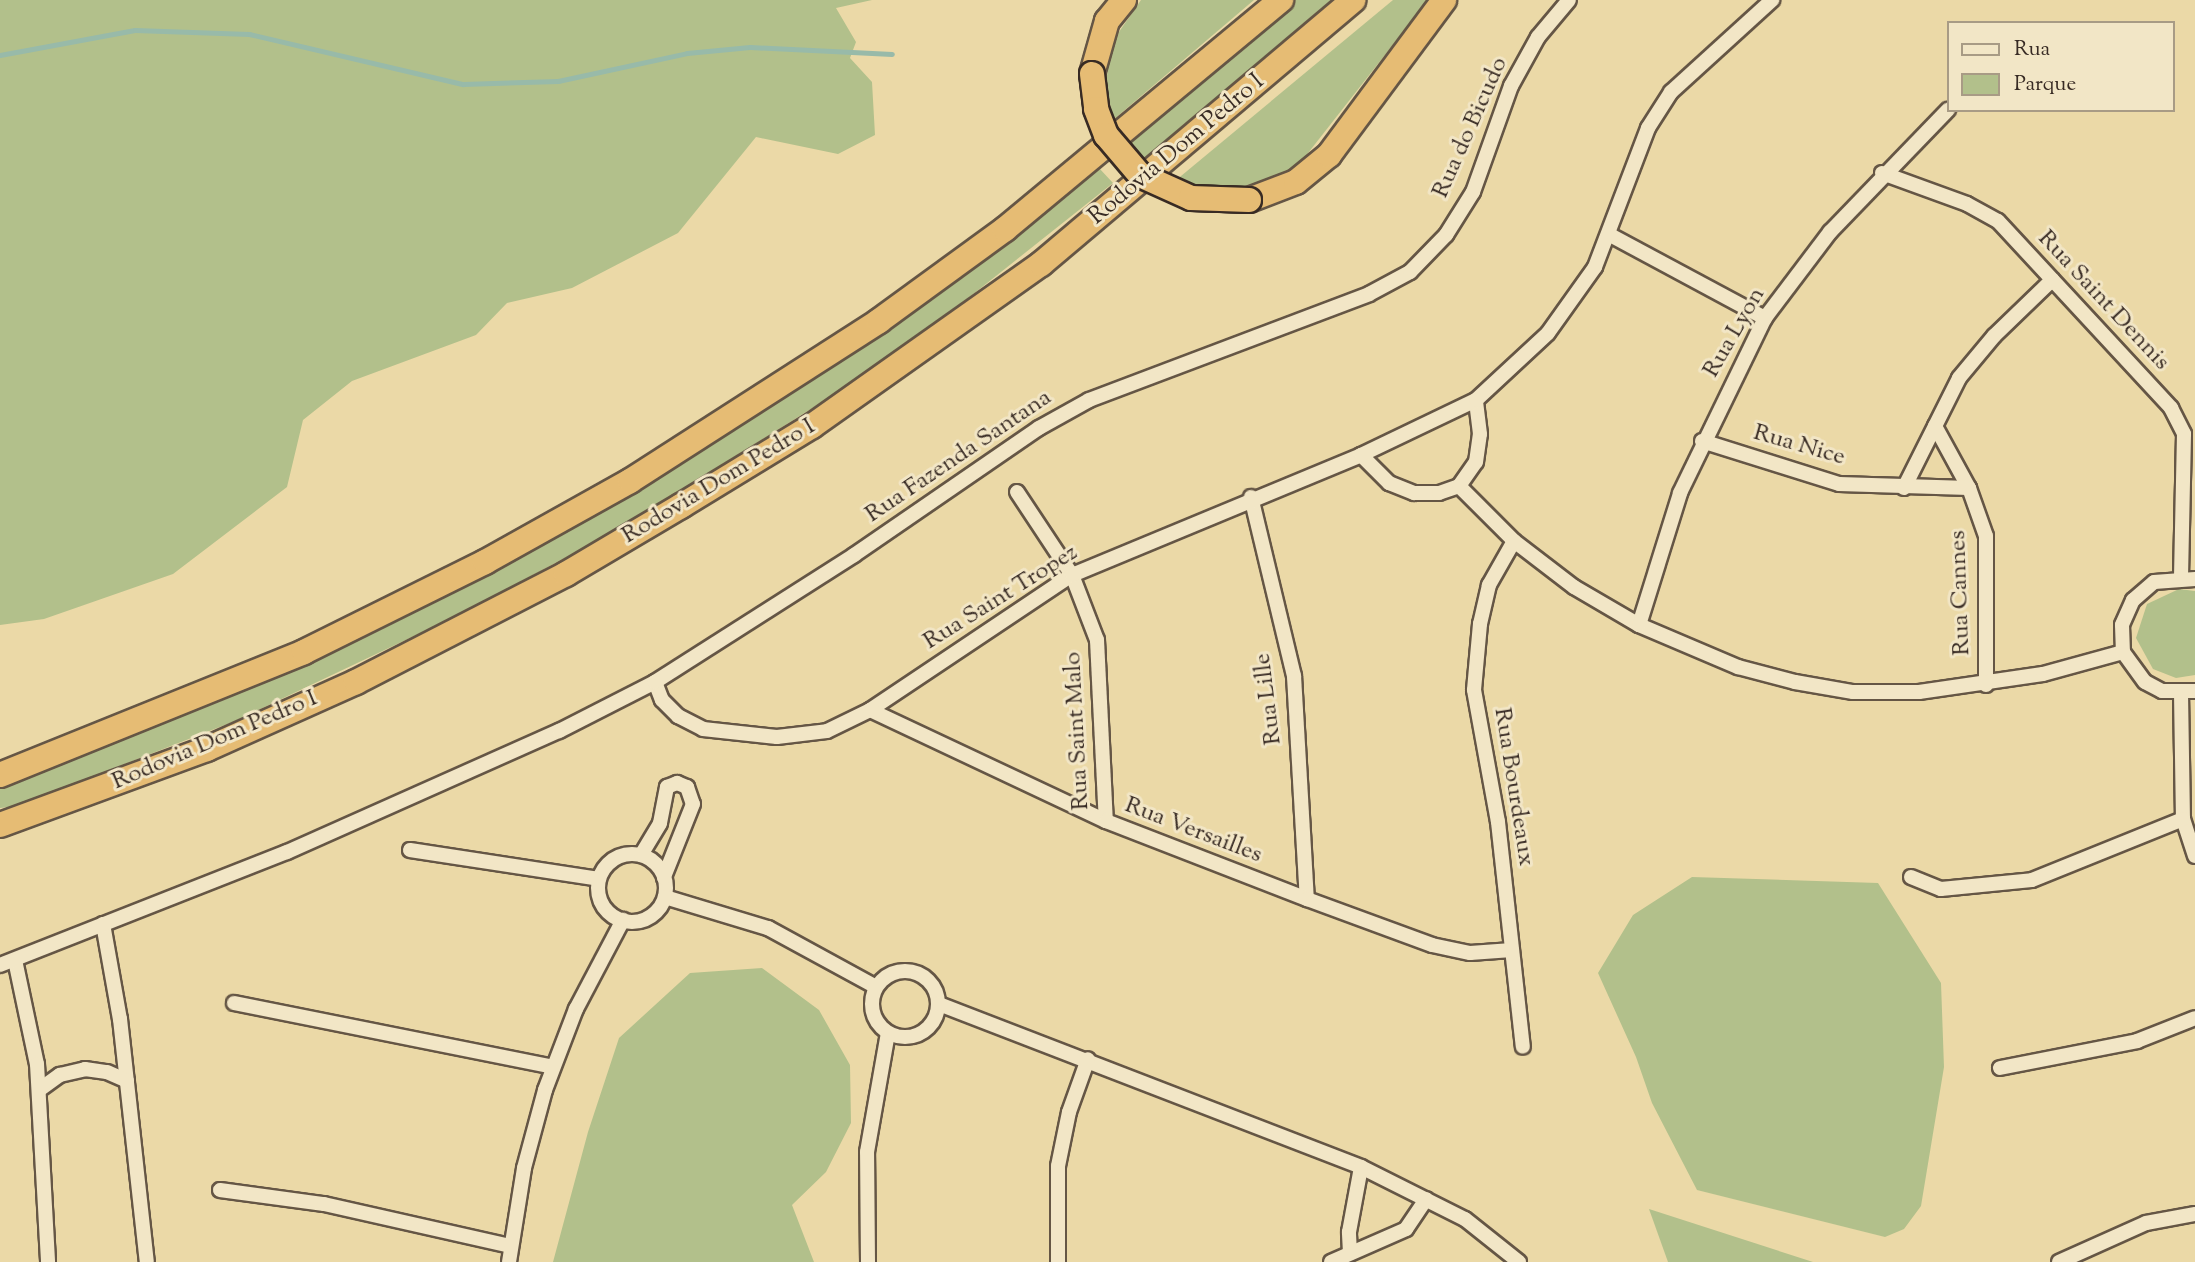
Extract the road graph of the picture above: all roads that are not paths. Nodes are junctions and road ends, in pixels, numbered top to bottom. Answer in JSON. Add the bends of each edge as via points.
{"nodes":[{"id":1,"x":1124,"y":0,"type":"edge"},
{"id":2,"x":1281,"y":0,"type":"edge"},
{"id":3,"x":1353,"y":0,"type":"edge"},
{"id":4,"x":1444,"y":0,"type":"edge"},
{"id":5,"x":1569,"y":0,"type":"edge"},
{"id":6,"x":1772,"y":0,"type":"edge"},
{"id":7,"x":1946,"y":112,"type":"edge"},
{"id":8,"x":1882,"y":173,"type":"junction"},
{"id":9,"x":1610,"y":235,"type":"junction"},
{"id":10,"x":1410,"y":272,"type":"joint"},
{"id":11,"x":2052,"y":280,"type":"junction"},
{"id":12,"x":1765,"y":318,"type":"junction"},
{"id":13,"x":1476,"y":400,"type":"junction"},
{"id":14,"x":1935,"y":426,"type":"junction"},
{"id":15,"x":1702,"y":441,"type":"junction"},
{"id":16,"x":1361,"y":455,"type":"junction"},
{"id":17,"x":1459,"y":486,"type":"junction"},
{"id":18,"x":1905,"y":488,"type":"junction"},
{"id":19,"x":1969,"y":488,"type":"junction"},
{"id":20,"x":1017,"y":492,"type":"dead end"},
{"id":21,"x":1251,"y":497,"type":"junction"},
{"id":22,"x":1514,"y":541,"type":"junction"},
{"id":23,"x":1072,"y":575,"type":"junction"},
{"id":24,"x":2188,"y":578,"type":"edge"},
{"id":25,"x":1639,"y":625,"type":"junction"},
{"id":26,"x":2123,"y":652,"type":"junction"},
{"id":27,"x":655,"y":682,"type":"junction"},
{"id":28,"x":1986,"y":685,"type":"junction"},
{"id":29,"x":2188,"y":692,"type":"edge"},
{"id":30,"x":870,"y":710,"type":"junction"},
{"id":31,"x":0,"y":775,"type":"edge"},
{"id":32,"x":2183,"y":819,"type":"junction"},
{"id":33,"x":1106,"y":821,"type":"junction"},
{"id":34,"x":0,"y":825,"type":"edge"},
{"id":35,"x":410,"y":850,"type":"dead end"},
{"id":36,"x":641,"y":855,"type":"junction"},
{"id":37,"x":2195,"y":856,"type":"edge"},
{"id":38,"x":664,"y":877,"type":"junction"},
{"id":39,"x":1911,"y":877,"type":"dead end"},
{"id":40,"x":600,"y":879,"type":"junction"},
{"id":41,"x":664,"y":897,"type":"junction"},
{"id":42,"x":1307,"y":899,"type":"junction"},
{"id":43,"x":623,"y":920,"type":"junction"},
{"id":44,"x":103,"y":924,"type":"junction"},
{"id":45,"x":1512,"y":950,"type":"junction"},
{"id":46,"x":15,"y":960,"type":"junction"},
{"id":47,"x":0,"y":965,"type":"edge"},
{"id":48,"x":876,"y":987,"type":"junction"},
{"id":49,"x":234,"y":1003,"type":"dead end"},
{"id":50,"x":939,"y":1004,"type":"junction"},
{"id":51,"x":2195,"y":1018,"type":"edge"},
{"id":52,"x":888,"y":1033,"type":"junction"},
{"id":53,"x":1523,"y":1047,"type":"dead end"},
{"id":54,"x":1088,"y":1059,"type":"junction"},
{"id":55,"x":553,"y":1067,"type":"junction"},
{"id":56,"x":2000,"y":1068,"type":"dead end"},
{"id":57,"x":127,"y":1081,"type":"junction"},
{"id":58,"x":38,"y":1090,"type":"junction"},
{"id":59,"x":1361,"y":1167,"type":"junction"},
{"id":60,"x":219,"y":1190,"type":"dead end"},
{"id":61,"x":1426,"y":1199,"type":"junction"},
{"id":62,"x":2195,"y":1214,"type":"edge"},
{"id":63,"x":2169,"y":1218,"type":"junction"},
{"id":64,"x":2195,"y":1226,"type":"edge"},
{"id":65,"x":510,"y":1246,"type":"junction"},
{"id":66,"x":1350,"y":1253,"type":"junction"},
{"id":67,"x":48,"y":1262,"type":"edge"},
{"id":68,"x":147,"y":1262,"type":"edge"},
{"id":69,"x":509,"y":1262,"type":"edge"},
{"id":70,"x":868,"y":1262,"type":"edge"},
{"id":71,"x":1058,"y":1262,"type":"edge"},
{"id":72,"x":1331,"y":1262,"type":"edge"},
{"id":73,"x":1519,"y":1262,"type":"edge"},
{"id":74,"x":2059,"y":1262,"type":"edge"}],
"edges":[{"from":1,"to":4,"type":"highway","bridge":true,"via":[[1107,21],[1093,74],[1096,109],[1106,135],[1140,175],[1191,198],[1249,200],[1296,182],[1329,155]]},
{"from":2,"to":31,"type":"highway","name":"Rodovia Dom Pedro I","via":[[1005,229],[879,321],[630,481],[497,555],[304,652]]},
{"from":3,"to":34,"type":"highway","name":"Rodovia Dom Pedro I","via":[[1041,264],[812,426],[681,506],[566,574],[356,682],[207,749]]},
{"from":5,"to":10,"type":"street","name":"Rua do Bicudo","via":[[1538,37],[1511,86],[1473,192],[1446,235]]},
{"from":6,"to":9,"type":"street","name":"Rua Saint Tropez","via":[[1671,92],[1648,128]]},
{"from":7,"to":8,"type":"street","name":"Rua Lyon"},
{"from":8,"to":11,"type":"street","name":"Rua Saint Dennis","via":[[1967,204],[1998,221]]},
{"from":8,"to":12,"type":"street","name":"Rua Lyon"},
{"from":9,"to":12,"type":"street"},
{"from":9,"to":13,"type":"street","name":"Rua Saint Tropez","via":[[1595,267],[1548,333]]},
{"from":10,"to":27,"type":"street","name":"Rua Fazenda Santana","via":[[1369,294],[1089,400],[1039,428],[854,555]]},
{"from":11,"to":14,"type":"street","via":[[1994,336],[1959,378]]},
{"from":11,"to":24,"type":"street","name":"Rua Saint Dennis","via":[[2171,408],[2184,434]]},
{"from":12,"to":15,"type":"street","name":"Rua Lyon"},
{"from":13,"to":16,"type":"street","name":"Rua Saint Tropez"},
{"from":13,"to":17,"type":"street","via":[[1480,434],[1476,462]]},
{"from":14,"to":18,"type":"street"},
{"from":14,"to":19,"type":"street","name":"Rua Cannes"},
{"from":15,"to":18,"type":"street","name":"Rua Nice","via":[[1839,484]]},
{"from":15,"to":25,"type":"street","name":"Rua Lyon","via":[[1680,493]]},
{"from":16,"to":17,"type":"street","via":[[1389,483],[1414,494],[1438,494]]},
{"from":16,"to":21,"type":"street","name":"Rua Saint Tropez"},
{"from":17,"to":22,"type":"street"},
{"from":18,"to":19,"type":"street","name":"Rua Nice"},
{"from":19,"to":28,"type":"street","name":"Rua Cannes","via":[[1986,536]]},
{"from":20,"to":23,"type":"street","name":"Rua Saint Malo"},
{"from":21,"to":23,"type":"street","name":"Rua Saint Tropez"},
{"from":21,"to":42,"type":"street","name":"Rua Lille","via":[[1294,676]]},
{"from":22,"to":25,"type":"street","via":[[1574,587]]},
{"from":22,"to":45,"type":"street","name":"Rua Bourdeaux","via":[[1489,585],[1474,690],[1498,822]]},
{"from":23,"to":30,"type":"street","name":"Rua Saint Tropez"},
{"from":23,"to":33,"type":"street","name":"Rua Saint Malo","via":[[1097,640],[1102,671]]},
{"from":24,"to":26,"type":"street","via":[[2154,582],[2133,600],[2122,625]]},
{"from":25,"to":28,"type":"street","via":[[1738,667],[1818,686],[1853,692],[1919,692]]},
{"from":26,"to":28,"type":"street"},
{"from":26,"to":29,"type":"street","via":[[2145,682]]},
{"from":27,"to":30,"type":"street","name":"Rua Saint Tropez","via":[[662,700],[678,716],[703,729],[777,737],[827,731]]},
{"from":27,"to":44,"type":"street","name":"Rua Fazenda Santana","via":[[356,823]]},
{"from":29,"to":32,"type":"street"},
{"from":30,"to":33,"type":"street","name":"Rua Versailles"},
{"from":32,"to":37,"type":"street"},
{"from":32,"to":39,"type":"street","via":[[2032,880],[1941,889]]},
{"from":33,"to":42,"type":"street","name":"Rua Versailles"},
{"from":35,"to":40,"type":"street"},
{"from":36,"to":38,"type":"street","via":[[656,864]]},
{"from":36,"to":38,"type":"street","via":[[660,823],[667,787],[677,783],[687,787],[693,804]]},
{"from":36,"to":40,"type":"street","via":[[616,858]]},
{"from":38,"to":41,"type":"street"},
{"from":40,"to":43,"type":"street","via":[[603,904]]},
{"from":41,"to":43,"type":"street","via":[[649,917]]},
{"from":41,"to":48,"type":"street","via":[[768,928]]},
{"from":42,"to":45,"type":"street","name":"Rua Versailles","via":[[1432,945],[1469,953]]},
{"from":43,"to":55,"type":"street","via":[[576,1009]]},
{"from":44,"to":46,"type":"street","name":"Rua Fazenda Santana"},
{"from":44,"to":57,"type":"street"},
{"from":45,"to":53,"type":"street","name":"Rua Bourdeaux"},
{"from":46,"to":47,"type":"street","name":"Rua Fazenda Santana"},
{"from":46,"to":58,"type":"street","via":[[32,1034]]},
{"from":48,"to":50,"type":"street","via":[[889,974],[915,972],[935,987]]},
{"from":48,"to":52,"type":"street","via":[[873,1012]]},
{"from":49,"to":55,"type":"street"},
{"from":50,"to":52,"type":"street","via":[[934,1021],[922,1033],[905,1038]]},
{"from":50,"to":54,"type":"street"},
{"from":51,"to":56,"type":"street","via":[[2137,1041]]},
{"from":52,"to":70,"type":"street","via":[[867,1152]]},
{"from":54,"to":59,"type":"street"},
{"from":54,"to":71,"type":"street","via":[[1069,1112],[1058,1166]]},
{"from":55,"to":65,"type":"street","via":[[524,1168]]},
{"from":57,"to":58,"type":"street","via":[[85,1069],[60,1075]]},
{"from":57,"to":68,"type":"street"},
{"from":58,"to":67,"type":"street"},
{"from":59,"to":61,"type":"street"},
{"from":59,"to":66,"type":"street","via":[[1349,1232]]},
{"from":60,"to":65,"type":"street","via":[[324,1204]]},
{"from":61,"to":66,"type":"street","via":[[1406,1229]]},
{"from":61,"to":73,"type":"street","via":[[1465,1219]]},
{"from":62,"to":63,"type":"street"},
{"from":63,"to":64,"type":"street"},
{"from":63,"to":74,"type":"street","via":[[2146,1223]]},
{"from":65,"to":69,"type":"street"},
{"from":66,"to":72,"type":"street"}]}
